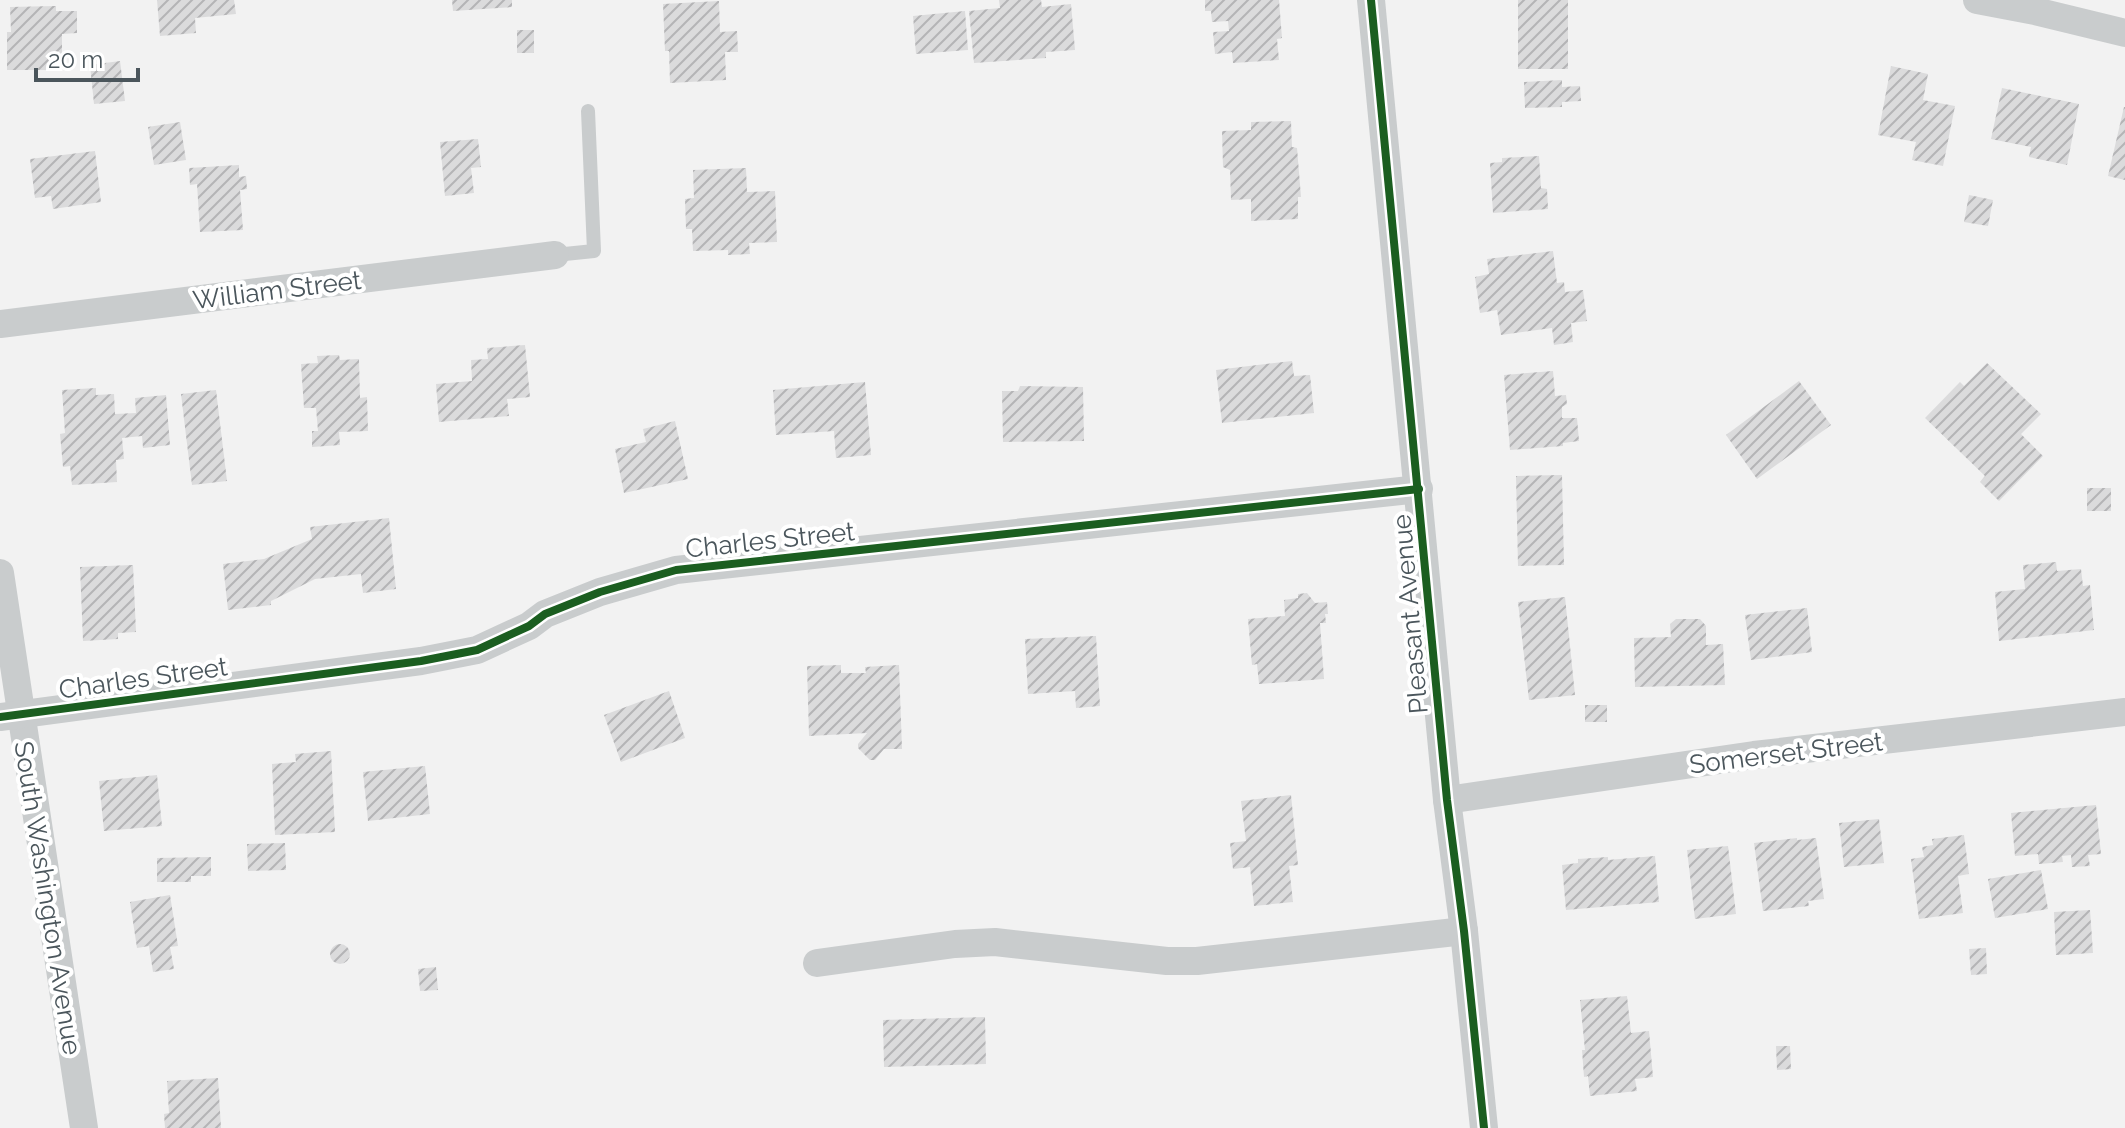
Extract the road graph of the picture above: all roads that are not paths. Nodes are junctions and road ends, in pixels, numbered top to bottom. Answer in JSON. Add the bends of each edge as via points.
{"nodes":[{"id":1,"x":1371,"y":0,"type":"edge"},
{"id":2,"x":1977,"y":0,"type":"edge"},
{"id":3,"x":2036,"y":6,"type":"edge"},
{"id":4,"x":2125,"y":33,"type":"edge"},
{"id":5,"x":588,"y":111,"type":"dead end"},
{"id":6,"x":555,"y":255,"type":"joint"},
{"id":7,"x":0,"y":324,"type":"edge"},
{"id":8,"x":1419,"y":489,"type":"junction"},
{"id":9,"x":0,"y":573,"type":"edge"},
{"id":10,"x":2125,"y":712,"type":"edge"},
{"id":11,"x":10,"y":716,"type":"edge"},
{"id":12,"x":1447,"y":800,"type":"junction"},
{"id":13,"x":1464,"y":931,"type":"junction"},
{"id":14,"x":817,"y":963,"type":"dead end"},
{"id":15,"x":84,"y":1128,"type":"edge"},
{"id":16,"x":1484,"y":1128,"type":"edge"}],
"edges":[{"from":1,"to":8,"type":"street","name":"Pleasant Avenue"},
{"from":2,"to":3,"type":"street"},
{"from":3,"to":4,"type":"street"},
{"from":5,"to":6,"type":"lane","via":[[594,251]]},
{"from":6,"to":7,"type":"street","name":"William Street"},
{"from":8,"to":11,"type":"street","name":"Charles Street","via":[[676,570],[545,614],[477,650]]},
{"from":8,"to":12,"type":"street","name":"Pleasant Avenue"},
{"from":9,"to":11,"type":"street","name":"South Washington Avenue"},
{"from":10,"to":12,"type":"street","name":"Somerset Street","via":[[1754,755]]},
{"from":11,"to":15,"type":"street","name":"South Washington Avenue"},
{"from":12,"to":13,"type":"street","name":"Pleasant Avenue"},
{"from":13,"to":14,"type":"street","via":[[1197,961],[995,942]]},
{"from":13,"to":16,"type":"street","name":"Pleasant Avenue"}]}
